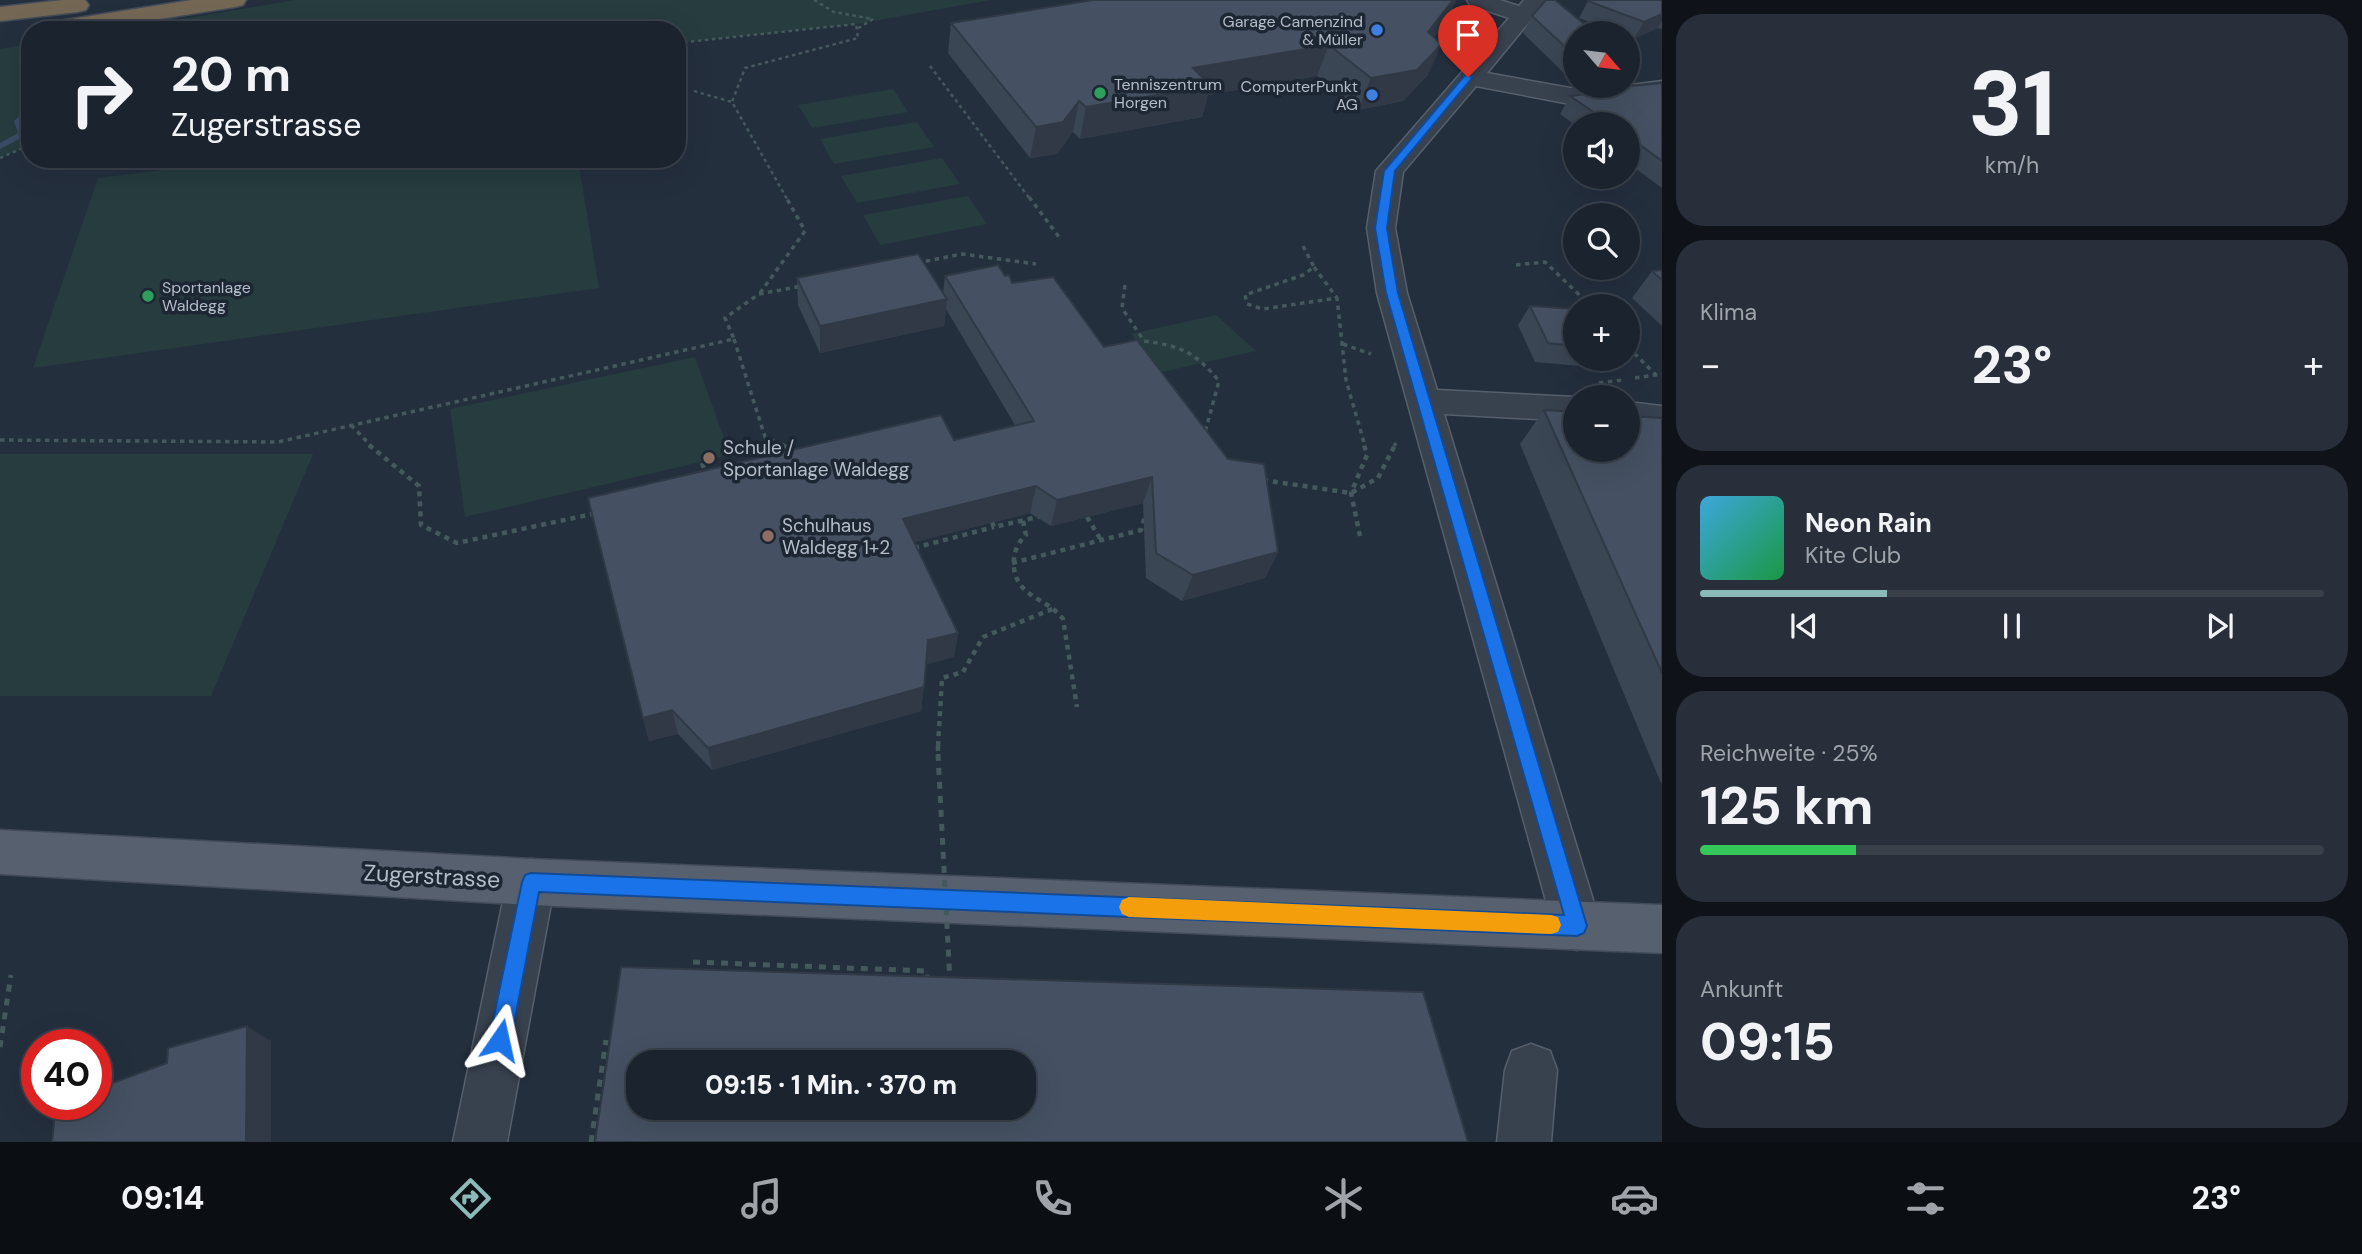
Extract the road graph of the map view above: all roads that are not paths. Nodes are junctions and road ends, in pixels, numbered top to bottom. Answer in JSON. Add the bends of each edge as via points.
{"nodes":[{"id":1,"x":117,"y":0,"type":"edge"},
{"id":2,"x":235,"y":0,"type":"edge"},
{"id":3,"x":1478,"y":0,"type":"edge"},
{"id":4,"x":1530,"y":7,"type":"edge"},
{"id":5,"x":0,"y":14,"type":"edge"},
{"id":6,"x":103,"y":21,"type":"edge"},
{"id":7,"x":1468,"y":77,"type":"junction"},
{"id":8,"x":1662,"y":88,"type":"edge"},
{"id":9,"x":1423,"y":401,"type":"junction"},
{"id":10,"x":1563,"y":408,"type":"edge"},
{"id":11,"x":1640,"y":415,"type":"edge"},
{"id":12,"x":1662,"y":420,"type":"edge"},
{"id":13,"x":0,"y":852,"type":"edge"},
{"id":14,"x":531,"y":882,"type":"junction"},
{"id":15,"x":1577,"y":926,"type":"junction"},
{"id":16,"x":1662,"y":929,"type":"edge"},
{"id":17,"x":1531,"y":1070,"type":"dead end"},
{"id":18,"x":480,"y":1142,"type":"edge"},
{"id":19,"x":1524,"y":1142,"type":"edge"}],
"edges":[{"from":1,"to":5,"type":"highway"},
{"from":2,"to":6,"type":"highway"},
{"from":3,"to":4,"type":"street"},
{"from":4,"to":7,"type":"street"},
{"from":7,"to":8,"type":"street","via":[[1570,96]]},
{"from":7,"to":9,"type":"street","via":[[1390,171],[1381,228],[1392,293]]},
{"from":9,"to":10,"type":"street"},
{"from":9,"to":15,"type":"street"},
{"from":11,"to":12,"type":"street"},
{"from":13,"to":14,"type":"main road","name":"Zugerstrasse"},
{"from":14,"to":15,"type":"main road","name":"Zugerstrasse"},
{"from":14,"to":18,"type":"street"},
{"from":15,"to":16,"type":"main road","name":"Zugerstrasse"},
{"from":17,"to":19,"type":"street"}]}
